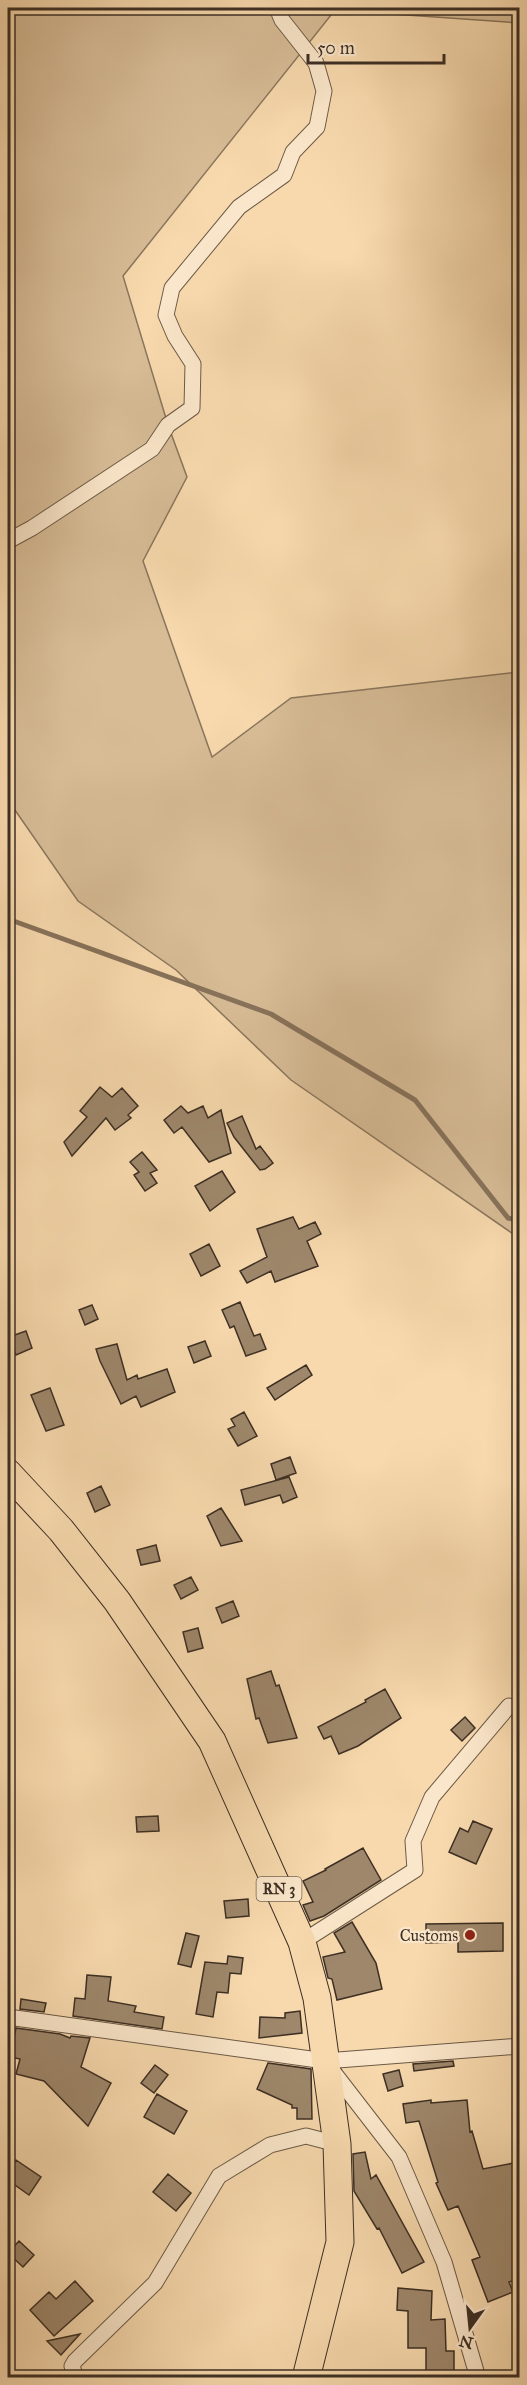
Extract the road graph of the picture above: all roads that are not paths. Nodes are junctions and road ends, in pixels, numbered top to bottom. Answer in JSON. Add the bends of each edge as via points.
{"nodes":[{"id":1,"x":277,"y":8,"type":"edge"},
{"id":2,"x":8,"y":541,"type":"edge"},
{"id":3,"x":8,"y":1473,"type":"edge"},
{"id":4,"x":509,"y":1706,"type":"dead end"},
{"id":5,"x":302,"y":1942,"type":"junction"},
{"id":6,"x":8,"y":2018,"type":"edge"},
{"id":7,"x":519,"y":2046,"type":"edge"},
{"id":8,"x":326,"y":2061,"type":"junction"},
{"id":9,"x":337,"y":2144,"type":"junction"},
{"id":10,"x":75,"y":2361,"type":"junction"},
{"id":11,"x":63,"y":2378,"type":"edge"},
{"id":12,"x":76,"y":2378,"type":"edge"},
{"id":13,"x":306,"y":2378,"type":"edge"},
{"id":14,"x":478,"y":2378,"type":"edge"}],
"edges":[{"from":1,"to":2,"type":"street","via":[[316,63],[324,91],[321,109],[317,127],[293,152],[284,175],[239,207],[172,288],[166,315],[193,364],[192,408],[168,425],[152,449]]},
{"from":3,"to":5,"type":"highway","number":"RN 3","via":[[61,1530],[117,1601],[212,1741]]},
{"from":4,"to":5,"type":"street","via":[[432,1797],[413,1841],[415,1870]]},
{"from":5,"to":8,"type":"highway","number":"RN 3","via":[[317,1998]]},
{"from":6,"to":8,"type":"street"},
{"from":7,"to":8,"type":"street"},
{"from":8,"to":9,"type":"highway","number":"RN 3"},
{"from":8,"to":14,"type":"street","via":[[399,2157],[444,2262]]},
{"from":9,"to":10,"type":"street","via":[[306,2136],[270,2145],[219,2176],[154,2283]]},
{"from":9,"to":13,"type":"highway","number":"RN 3","via":[[340,2242]]},
{"from":10,"to":11,"type":"street"},
{"from":10,"to":12,"type":"street","via":[[72,2366]]}]}
